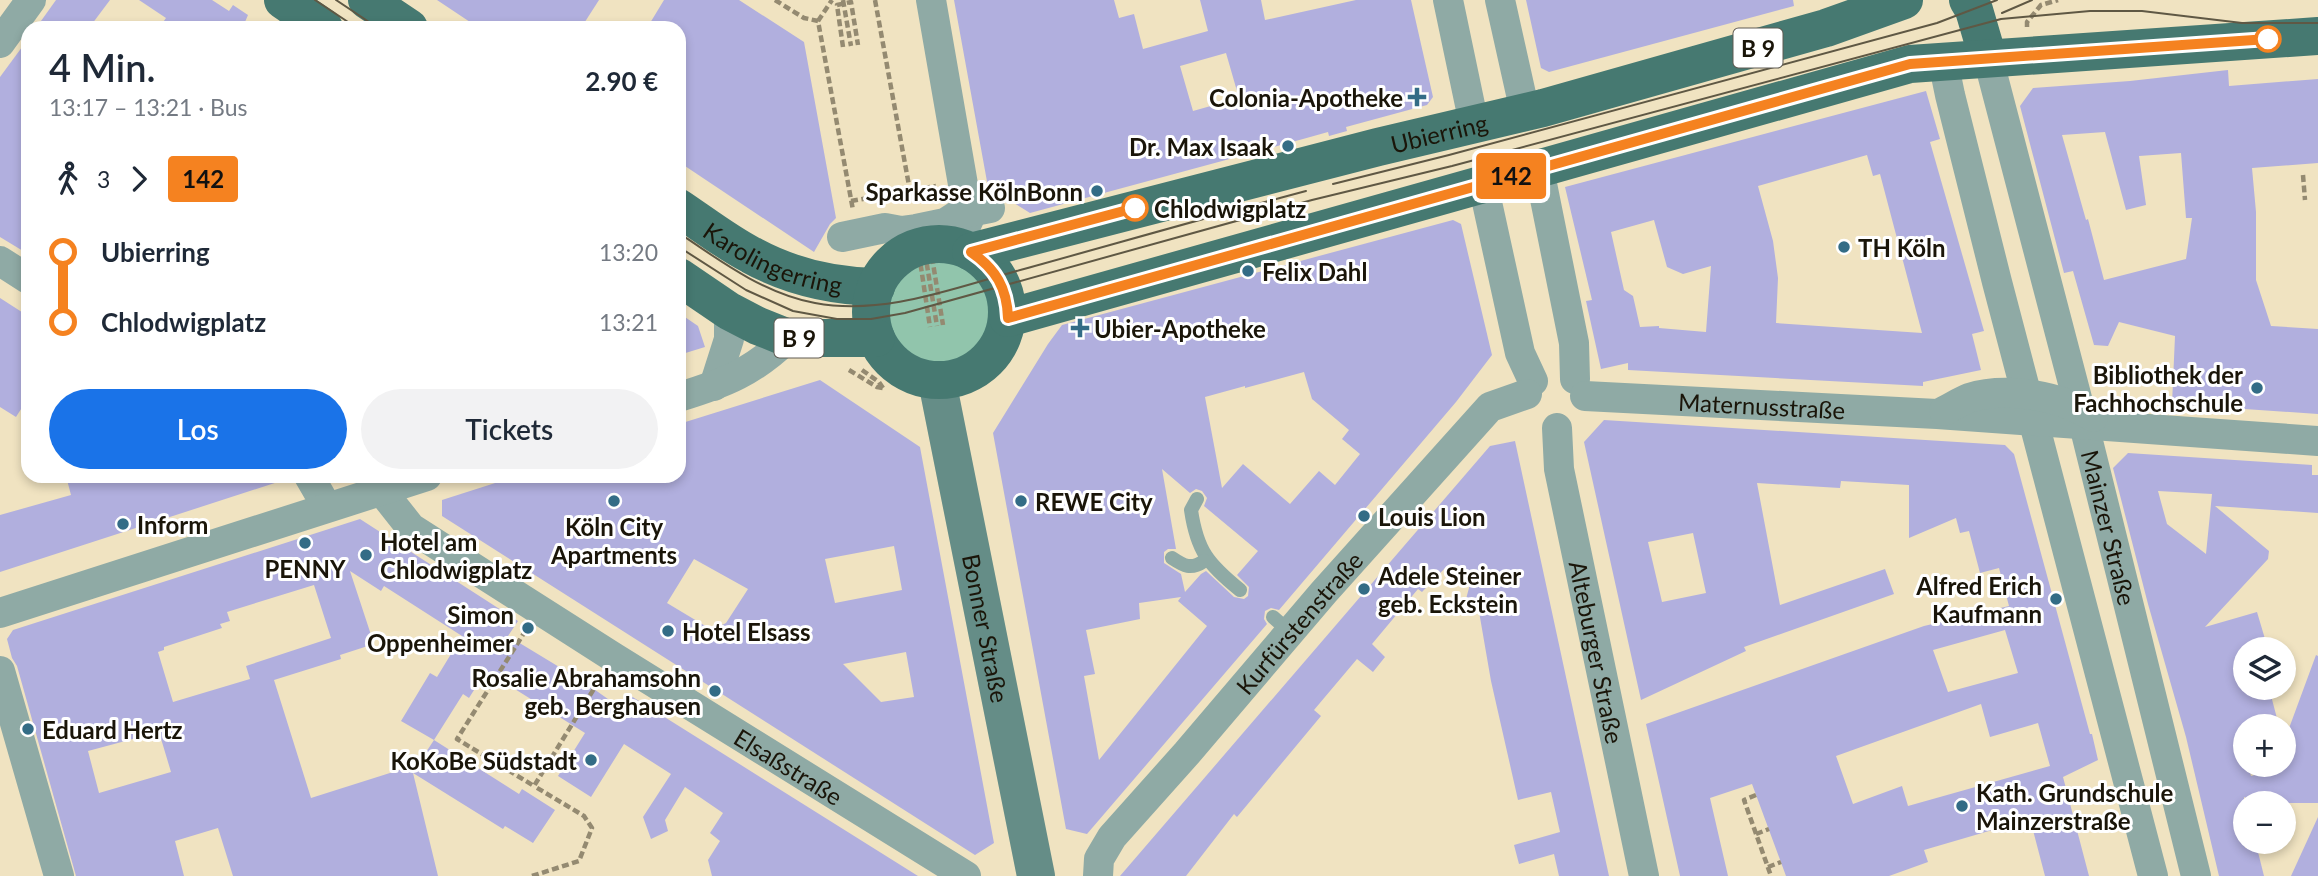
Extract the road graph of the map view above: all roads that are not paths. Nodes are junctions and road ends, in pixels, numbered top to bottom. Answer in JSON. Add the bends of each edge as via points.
{"nodes":[{"id":1,"x":31,"y":0,"type":"edge"},
{"id":2,"x":283,"y":0,"type":"edge"},
{"id":3,"x":367,"y":0,"type":"edge"},
{"id":4,"x":931,"y":0,"type":"edge"},
{"id":5,"x":1448,"y":0,"type":"edge"},
{"id":6,"x":1500,"y":0,"type":"edge"},
{"id":7,"x":1904,"y":0,"type":"edge"},
{"id":8,"x":1968,"y":0,"type":"edge"},
{"id":9,"x":314,"y":21,"type":"edge"},
{"id":10,"x":398,"y":21,"type":"edge"},
{"id":11,"x":2318,"y":36,"type":"edge"},
{"id":12,"x":0,"y":43,"type":"edge"},
{"id":13,"x":1988,"y":58,"type":"junction"},
{"id":14,"x":1943,"y":61,"type":"junction"},
{"id":15,"x":1525,"y":112,"type":"junction"},
{"id":16,"x":1474,"y":124,"type":"junction"},
{"id":17,"x":1539,"y":169,"type":"junction"},
{"id":18,"x":1483,"y":184,"type":"junction"},
{"id":19,"x":686,"y":213,"type":"edge"},
{"id":20,"x":943,"y":234,"type":"junction"},
{"id":21,"x":849,"y":235,"type":"road end"},
{"id":22,"x":0,"y":261,"type":"edge"},
{"id":23,"x":21,"y":274,"type":"edge"},
{"id":24,"x":686,"y":282,"type":"edge"},
{"id":25,"x":876,"y":287,"type":"junction"},
{"id":26,"x":729,"y":311,"type":"junction"},
{"id":27,"x":1008,"y":318,"type":"junction"},
{"id":28,"x":788,"y":338,"type":"junction"},
{"id":29,"x":876,"y":338,"type":"junction"},
{"id":30,"x":937,"y":381,"type":"junction"},
{"id":31,"x":714,"y":386,"type":"junction"},
{"id":32,"x":1580,"y":387,"type":"junction"},
{"id":33,"x":1530,"y":388,"type":"junction"},
{"id":34,"x":686,"y":395,"type":"edge"},
{"id":35,"x":2031,"y":408,"type":"junction"},
{"id":36,"x":2090,"y":419,"type":"junction"},
{"id":37,"x":1558,"y":428,"type":"junction"},
{"id":38,"x":2318,"y":441,"type":"edge"},
{"id":39,"x":313,"y":483,"type":"edge"},
{"id":40,"x":404,"y":483,"type":"edge"},
{"id":41,"x":381,"y":490,"type":"junction"},
{"id":42,"x":1197,"y":499,"type":"dead end"},
{"id":43,"x":327,"y":507,"type":"junction"},
{"id":44,"x":1172,"y":558,"type":"dead end"},
{"id":45,"x":1204,"y":561,"type":"dead end"},
{"id":46,"x":1240,"y":590,"type":"dead end"},
{"id":47,"x":0,"y":614,"type":"edge"},
{"id":48,"x":0,"y":671,"type":"edge"},
{"id":49,"x":59,"y":876,"type":"edge"},
{"id":50,"x":966,"y":876,"type":"edge"},
{"id":51,"x":1035,"y":876,"type":"edge"},
{"id":52,"x":1098,"y":876,"type":"edge"},
{"id":53,"x":1644,"y":876,"type":"edge"},
{"id":54,"x":2153,"y":876,"type":"edge"},
{"id":55,"x":2196,"y":876,"type":"edge"}],
"edges":[{"from":1,"to":12,"type":"street"},
{"from":2,"to":9,"type":"main road"},
{"from":3,"to":10,"type":"main road"},
{"from":4,"to":20,"type":"street"},
{"from":5,"to":16,"type":"street"},
{"from":6,"to":15,"type":"street"},
{"from":7,"to":15,"type":"main road","name":"Ubierring","number":"B 9","via":[[1826,28]]},
{"from":8,"to":13,"type":"main road"},
{"from":11,"to":13,"type":"main road","number":"B 9"},
{"from":13,"to":14,"type":"main road","number":"B 9"},
{"from":13,"to":36,"type":"street","name":"Mainzer Straße"},
{"from":14,"to":17,"type":"main road","number":"B 9","via":[[1891,68]]},
{"from":14,"to":35,"type":"street","name":"Mainzer Straße"},
{"from":15,"to":16,"type":"main road","name":"Ubierring","number":"B 9"},
{"from":16,"to":20,"type":"main road","name":"Ubierring","number":"B 9","via":[[1135,208]]},
{"from":17,"to":18,"type":"main road","number":"B 9"},
{"from":17,"to":32,"type":"street"},
{"from":18,"to":27,"type":"main road","number":"B 9"},
{"from":18,"to":33,"type":"street"},
{"from":19,"to":25,"type":"main road","name":"Karolingerring","number":"B 9","via":[[775,266],[843,286]]},
{"from":20,"to":21,"type":"street","via":[[885,228]]},
{"from":20,"to":25,"type":"main road","number":"B 9","via":[[937,244],[900,257]]},
{"from":20,"to":27,"type":"main road","via":[[986,262],[998,276]]},
{"from":22,"to":23,"type":"street"},
{"from":24,"to":26,"type":"main road","number":"B 9"},
{"from":25,"to":29,"type":"main road","via":[[871,319]]},
{"from":26,"to":28,"type":"main road","number":"B 9"},
{"from":26,"to":31,"type":"street","via":[[729,339]]},
{"from":27,"to":30,"type":"main road","via":[[1001,343],[985,364],[962,377]]},
{"from":28,"to":29,"type":"main road","number":"B 9"},
{"from":28,"to":31,"type":"street","via":[[747,372]]},
{"from":29,"to":30,"type":"main road","via":[[904,371]]},
{"from":30,"to":51,"type":"main road","name":"Bonner Straße"},
{"from":31,"to":34,"type":"street"},
{"from":32,"to":33,"type":"street","via":[[1567,373],[1552,370]]},
{"from":32,"to":35,"type":"street","name":"Maternusstraße","via":[[1937,414],[1969,398],[1997,393]]},
{"from":32,"to":37,"type":"street","via":[[1583,410],[1569,425]]},
{"from":33,"to":37,"type":"street","via":[[1532,415],[1538,422]]},
{"from":33,"to":52,"type":"street","name":"Kurfürstenstraße","via":[[1490,407],[1281,625],[1187,753],[1112,837],[1099,859]]},
{"from":35,"to":36,"type":"street","name":"Maternusstraße"},
{"from":35,"to":54,"type":"street","name":"Mainzer Straße"},
{"from":36,"to":38,"type":"street","name":"Maternusstraße"},
{"from":36,"to":55,"type":"street","name":"Mainzer Straße"},
{"from":37,"to":53,"type":"street","name":"Alteburger Straße","via":[[1559,469]]},
{"from":39,"to":43,"type":"street"},
{"from":40,"to":41,"type":"street"},
{"from":41,"to":43,"type":"street"},
{"from":41,"to":50,"type":"street","name":"Elsaßstraße","via":[[411,528],[536,613]]},
{"from":42,"to":46,"type":"lane","via":[[1191,510],[1200,550],[1214,569]]},
{"from":43,"to":47,"type":"street"},
{"from":44,"to":45,"type":"lane","via":[[1184,566]]},
{"from":48,"to":49,"type":"street"}]}
